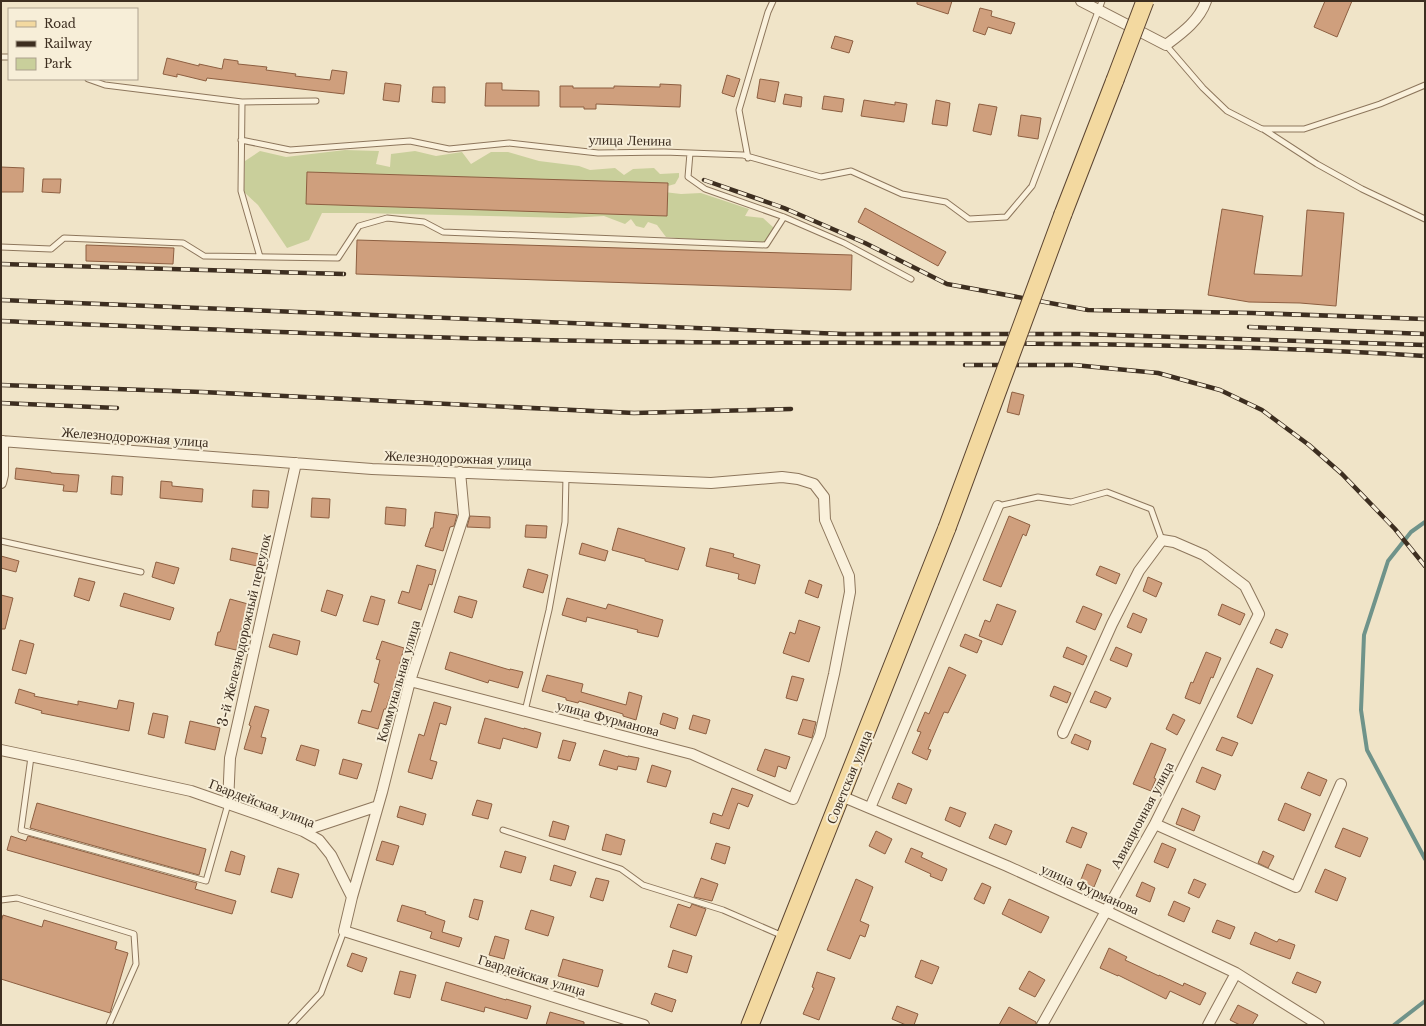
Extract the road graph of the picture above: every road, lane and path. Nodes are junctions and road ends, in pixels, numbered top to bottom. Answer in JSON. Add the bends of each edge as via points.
{"nodes":[{"id":1,"x":772,"y":1,"type":"edge"},
{"id":2,"x":1081,"y":1,"type":"edge"},
{"id":3,"x":1145,"y":1,"type":"edge"},
{"id":4,"x":1206,"y":1,"type":"edge"},
{"id":5,"x":1100,"y":5,"type":"edge"},
{"id":6,"x":1166,"y":45,"type":"junction"},
{"id":7,"x":91,"y":80,"type":"edge"},
{"id":8,"x":1425,"y":85,"type":"edge"},
{"id":9,"x":316,"y":101,"type":"dead end"},
{"id":10,"x":242,"y":102,"type":"junction"},
{"id":11,"x":1262,"y":129,"type":"junction"},
{"id":12,"x":241,"y":140,"type":"junction"},
{"id":13,"x":690,"y":153,"type":"junction"},
{"id":14,"x":748,"y":158,"type":"junction"},
{"id":15,"x":784,"y":217,"type":"junction"},
{"id":16,"x":1425,"y":219,"type":"edge"},
{"id":17,"x":1,"y":247,"type":"edge"},
{"id":18,"x":260,"y":257,"type":"junction"},
{"id":19,"x":911,"y":279,"type":"dead end"},
{"id":20,"x":2,"y":441,"type":"edge"},
{"id":21,"x":296,"y":463,"type":"junction"},
{"id":22,"x":460,"y":472,"type":"junction"},
{"id":23,"x":566,"y":476,"type":"junction"},
{"id":24,"x":1,"y":483,"type":"edge"},
{"id":25,"x":998,"y":506,"type":"joint"},
{"id":26,"x":1162,"y":540,"type":"junction"},
{"id":27,"x":1,"y":541,"type":"edge"},
{"id":28,"x":141,"y":572,"type":"dead end"},
{"id":29,"x":410,"y":681,"type":"junction"},
{"id":30,"x":525,"y":711,"type":"junction"},
{"id":31,"x":1063,"y":733,"type":"dead end"},
{"id":32,"x":1,"y":750,"type":"edge"},
{"id":33,"x":31,"y":756,"type":"junction"},
{"id":34,"x":1341,"y":784,"type":"dead end"},
{"id":35,"x":841,"y":796,"type":"junction"},
{"id":36,"x":793,"y":799,"type":"joint"},
{"id":37,"x":228,"y":804,"type":"junction"},
{"id":38,"x":378,"y":806,"type":"junction"},
{"id":39,"x":870,"y":808,"type":"junction"},
{"id":40,"x":1155,"y":824,"type":"junction"},
{"id":41,"x":502,"y":830,"type":"dead end"},
{"id":42,"x":303,"y":831,"type":"junction"},
{"id":43,"x":352,"y":897,"type":"junction"},
{"id":44,"x":1,"y":900,"type":"edge"},
{"id":45,"x":1106,"y":911,"type":"junction"},
{"id":46,"x":344,"y":931,"type":"junction"},
{"id":47,"x":785,"y":937,"type":"junction"},
{"id":48,"x":1236,"y":972,"type":"junction"},
{"id":49,"x":109,"y":1025,"type":"edge"},
{"id":50,"x":291,"y":1025,"type":"edge"},
{"id":51,"x":644,"y":1025,"type":"edge"},
{"id":52,"x":750,"y":1025,"type":"edge"},
{"id":53,"x":1042,"y":1025,"type":"edge"},
{"id":54,"x":1208,"y":1025,"type":"edge"},
{"id":55,"x":1319,"y":1025,"type":"edge"}],
"edges":[{"from":1,"to":14,"type":"lane","via":[[739,110]]},
{"from":2,"to":5,"type":"street"},
{"from":3,"to":35,"type":"main road","name":"Советская улица","bridge":true,"via":[[1063,214],[948,528]]},
{"from":4,"to":6,"type":"street","via":[[1188,29]]},
{"from":5,"to":6,"type":"street"},
{"from":5,"to":14,"type":"lane","name":"улица Ленина","via":[[1032,186],[1006,217],[969,220],[946,202],[902,194],[851,171],[821,177]]},
{"from":6,"to":11,"type":"lane","via":[[1203,88],[1228,112]]},
{"from":7,"to":10,"type":"lane","via":[[105,85]]},
{"from":8,"to":11,"type":"lane","via":[[1380,104],[1304,129]]},
{"from":9,"to":10,"type":"lane"},
{"from":10,"to":12,"type":"lane"},
{"from":11,"to":16,"type":"lane","via":[[1362,189]]},
{"from":12,"to":13,"type":"lane","name":"улица Ленина","via":[[290,150],[410,141],[449,149],[509,143],[598,153]]},
{"from":12,"to":18,"type":"lane","via":[[241,191]]},
{"from":13,"to":14,"type":"lane","name":"улица Ленина","via":[[743,155]]},
{"from":13,"to":15,"type":"lane","via":[[688,177],[705,189]]},
{"from":15,"to":18,"type":"lane","via":[[766,245],[442,232],[424,222],[387,218],[359,226],[338,258]]},
{"from":15,"to":19,"type":"lane","via":[[844,243]]},
{"from":17,"to":18,"type":"lane","via":[[51,249],[64,238],[183,243],[204,256]]},
{"from":20,"to":21,"type":"street","name":"Железнодорожная улица"},
{"from":20,"to":24,"type":"street"},
{"from":21,"to":22,"type":"street","name":"Железнодорожная улица"},
{"from":21,"to":37,"type":"street","name":"3-й Железнодорожный переулок","via":[[230,758]]},
{"from":22,"to":23,"type":"street","name":"Железнодорожная улица"},
{"from":22,"to":29,"type":"street","name":"Коммунальная улица","via":[[464,514]]},
{"from":23,"to":30,"type":"lane","via":[[565,522],[549,610]]},
{"from":23,"to":36,"type":"street","name":"Железнодорожная улица","via":[[711,483],[782,477],[814,484],[824,497],[825,520],[849,576],[850,592],[820,735]]},
{"from":25,"to":26,"type":"lane","via":[[1038,497],[1071,502],[1108,492],[1151,509]]},
{"from":25,"to":39,"type":"street"},
{"from":26,"to":31,"type":"street","via":[[1139,571]]},
{"from":26,"to":40,"type":"street","name":"Авиационная улица","via":[[1174,542],[1204,555],[1245,586],[1259,614]]},
{"from":27,"to":28,"type":"lane"},
{"from":29,"to":30,"type":"street","name":"улица Фурманова"},
{"from":29,"to":38,"type":"street","name":"Коммунальная улица"},
{"from":30,"to":36,"type":"street","name":"улица Фурманова","via":[[692,754]]},
{"from":32,"to":33,"type":"street","name":"Гвардейская улица"},
{"from":33,"to":37,"type":"street","name":"Гвардейская улица","via":[[191,791]]},
{"from":33,"to":37,"type":"lane","via":[[21,830],[206,881]]},
{"from":34,"to":40,"type":"street","via":[[1296,887]]},
{"from":35,"to":39,"type":"street","name":"улица Фурманова"},
{"from":35,"to":47,"type":"main road","name":"Советская улица"},
{"from":37,"to":42,"type":"street","name":"Гвардейская улица"},
{"from":38,"to":42,"type":"street"},
{"from":38,"to":43,"type":"street","name":"Коммунальная улица"},
{"from":39,"to":45,"type":"street","name":"улица Фурманова"},
{"from":40,"to":45,"type":"street","name":"Авиационная улица"},
{"from":41,"to":47,"type":"lane","via":[[621,869],[643,885],[723,910]]},
{"from":42,"to":43,"type":"street","name":"Гвардейская улица","via":[[319,840],[331,855]]},
{"from":43,"to":46,"type":"street"},
{"from":44,"to":49,"type":"lane","via":[[17,898],[134,934],[136,964]]},
{"from":45,"to":48,"type":"street","name":"улица Фурманова"},
{"from":45,"to":53,"type":"street","name":"Авиационная улица"},
{"from":46,"to":50,"type":"lane","via":[[321,992]]},
{"from":46,"to":51,"type":"street","name":"Гвардейская улица"},
{"from":47,"to":52,"type":"main road","name":"Советская улица"},
{"from":48,"to":54,"type":"street"},
{"from":48,"to":55,"type":"street","name":"улица Фурманова"}]}
